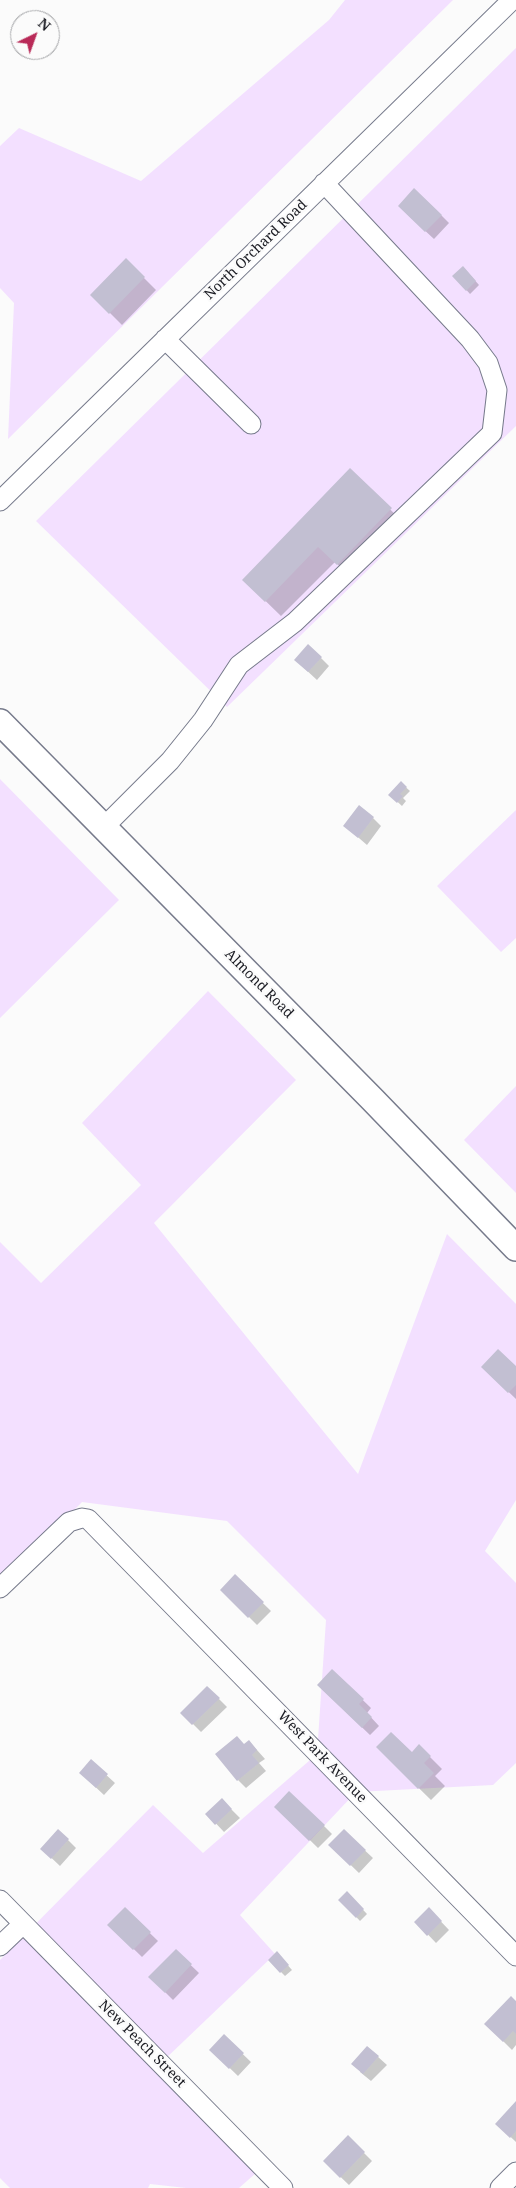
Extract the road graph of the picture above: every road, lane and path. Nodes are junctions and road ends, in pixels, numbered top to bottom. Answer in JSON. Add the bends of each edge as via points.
{"nodes":[{"id":1,"x":512,"y":0,"type":"edge"},
{"id":2,"x":324,"y":184,"type":"junction"},
{"id":3,"x":165,"y":339,"type":"junction"},
{"id":4,"x":251,"y":424,"type":"dead end"},
{"id":5,"x":0,"y":501,"type":"edge"},
{"id":6,"x":0,"y":722,"type":"edge"},
{"id":7,"x":104,"y":827,"type":"junction"},
{"id":8,"x":516,"y":1248,"type":"edge"},
{"id":9,"x":0,"y":1588,"type":"edge"},
{"id":10,"x":0,"y":1900,"type":"edge"},
{"id":11,"x":23,"y":1924,"type":"junction"},
{"id":12,"x":0,"y":1946,"type":"edge"},
{"id":13,"x":516,"y":1956,"type":"edge"},
{"id":14,"x":515,"y":2174,"type":"edge"},
{"id":15,"x":283,"y":2188,"type":"edge"},
{"id":16,"x":500,"y":2188,"type":"edge"}],
"edges":[{"from":1,"to":2,"type":"street","name":"North Orchard Road"},
{"from":2,"to":3,"type":"street","name":"North Orchard Road"},
{"from":2,"to":7,"type":"street","via":[[470,339],[488,363],[496,390],[492,433],[295,622],[239,665],[203,720],[170,761]]},
{"from":3,"to":4,"type":"street"},
{"from":3,"to":5,"type":"street","name":"North Orchard Road"},
{"from":6,"to":7,"type":"main road","name":"Almond Road"},
{"from":7,"to":8,"type":"main road","name":"Almond Road"},
{"from":9,"to":13,"type":"street","name":"West Park Avenue","via":[[70,1522],[88,1519]]},
{"from":10,"to":11,"type":"street","name":"New Peach Street"},
{"from":11,"to":12,"type":"street"},
{"from":11,"to":15,"type":"street","name":"New Peach Street"},
{"from":14,"to":16,"type":"street"}]}
